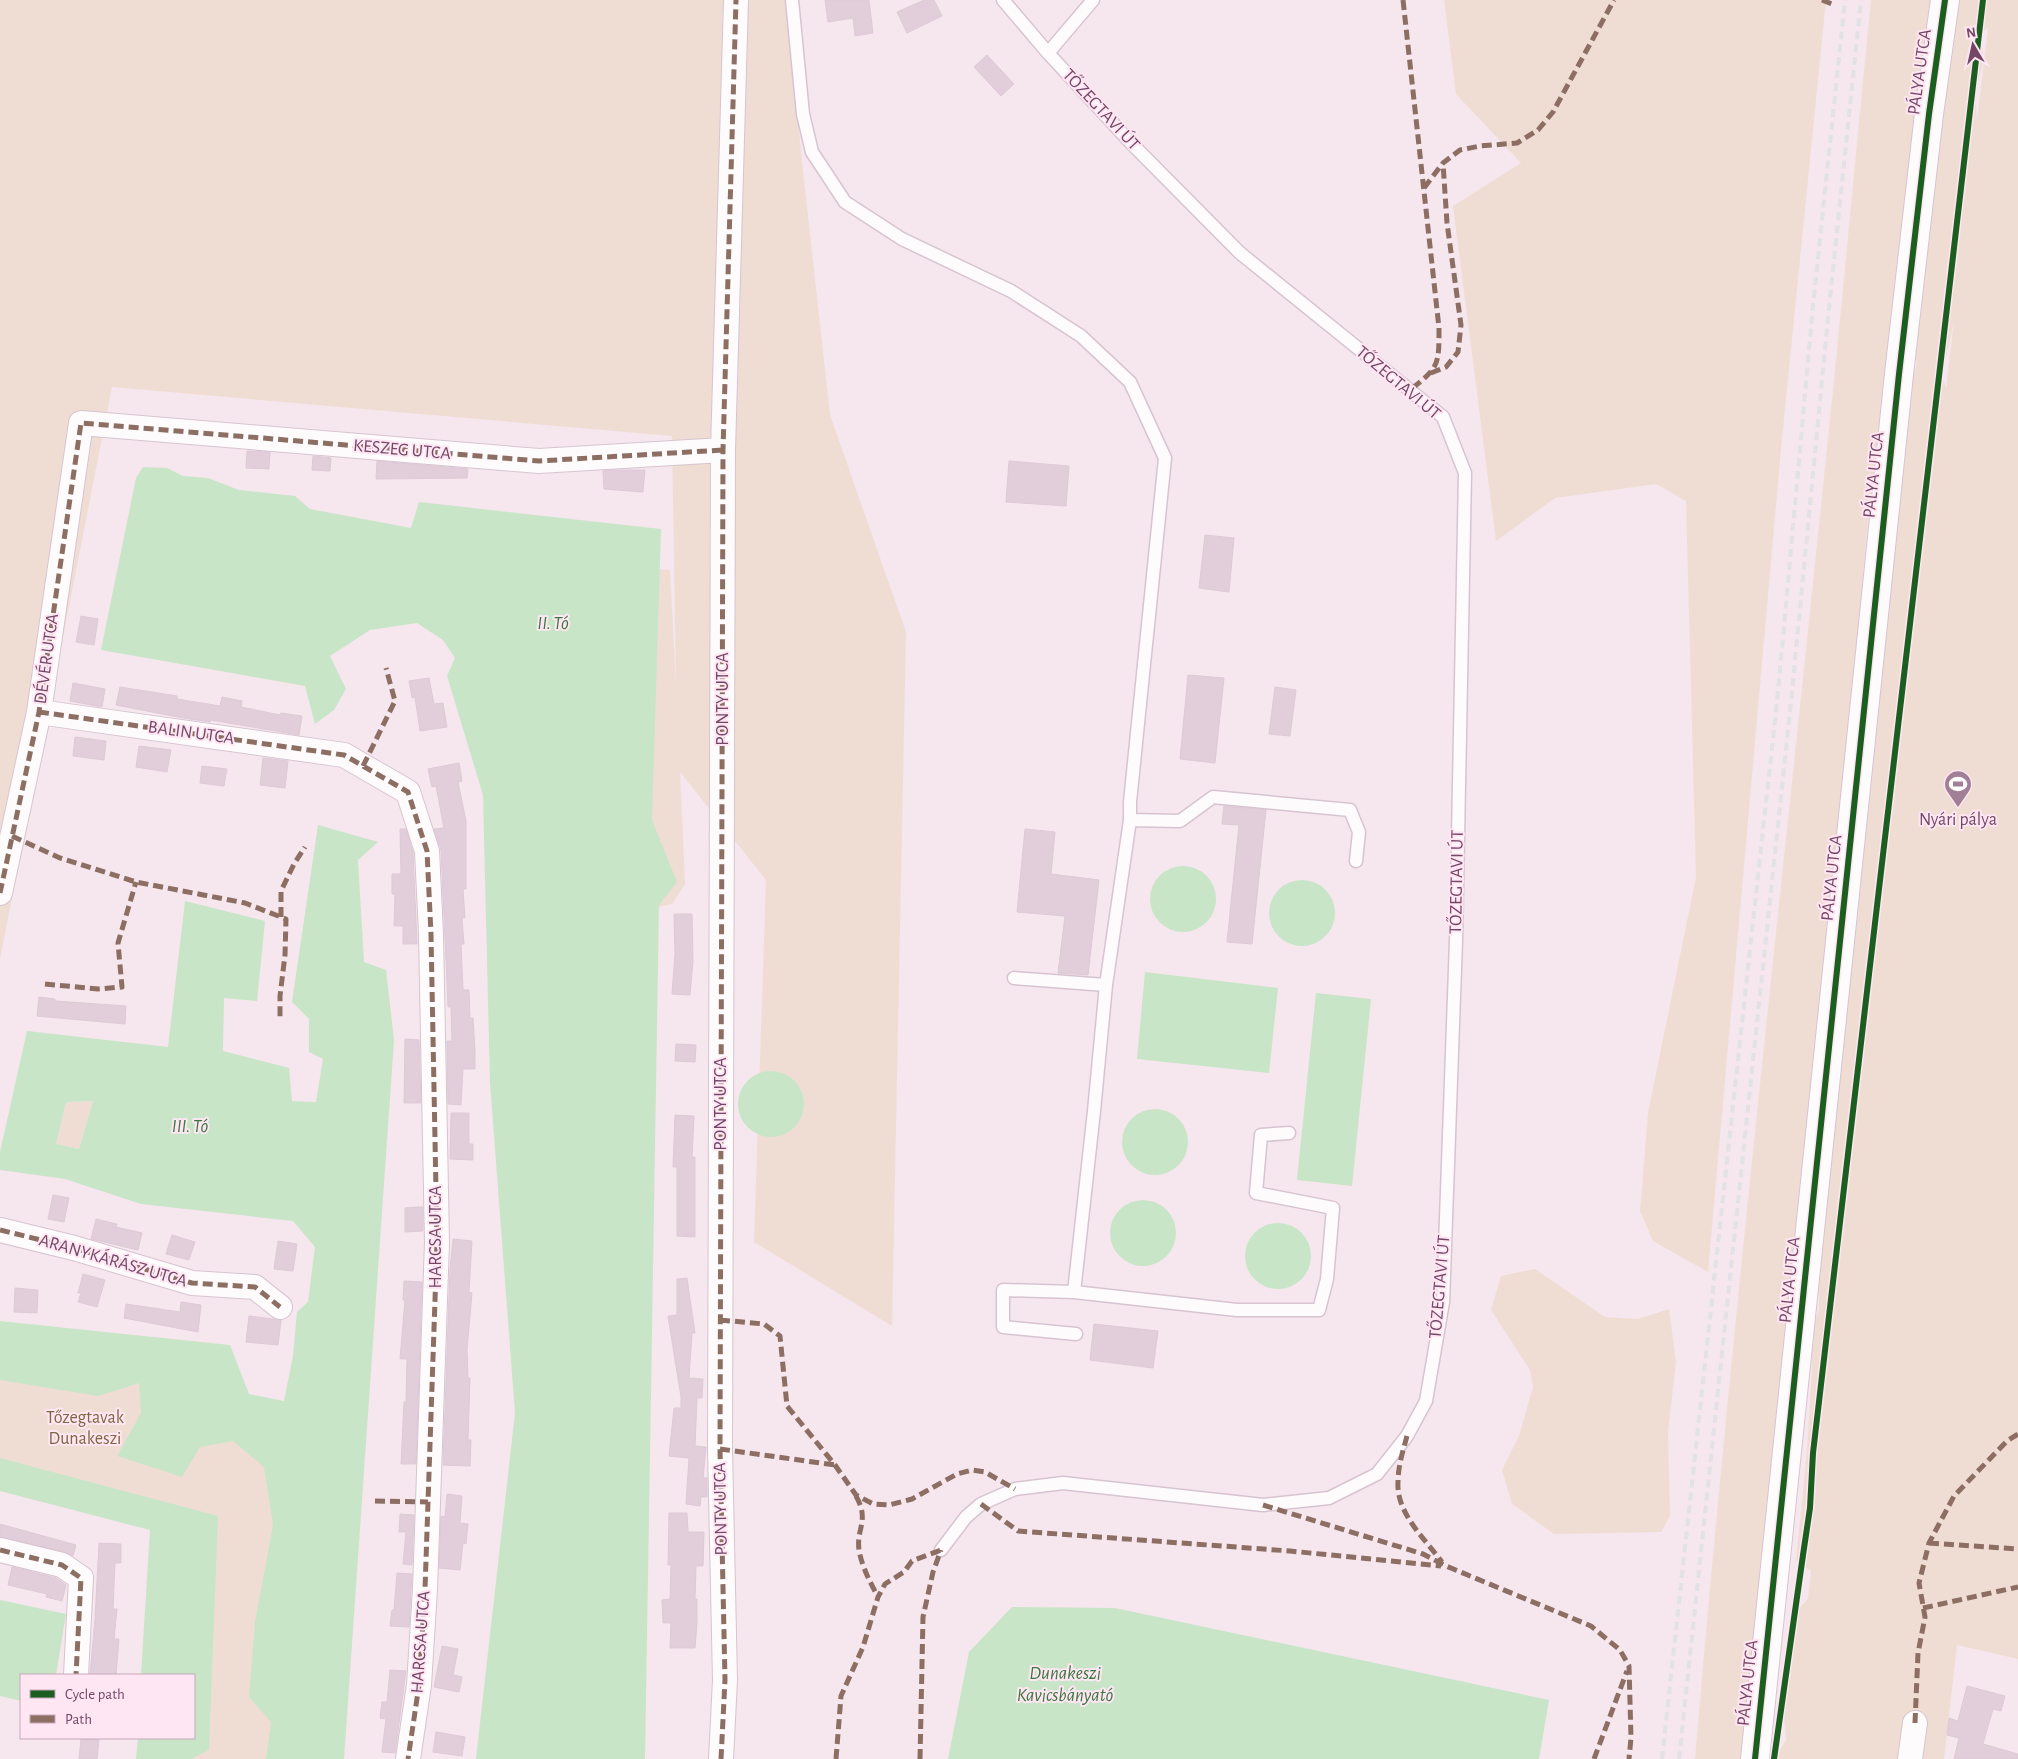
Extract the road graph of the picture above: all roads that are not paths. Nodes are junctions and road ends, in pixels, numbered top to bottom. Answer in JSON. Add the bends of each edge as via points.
{"nodes":[{"id":1,"x":736,"y":0,"type":"edge"},
{"id":2,"x":792,"y":0,"type":"edge"},
{"id":3,"x":1003,"y":0,"type":"edge"},
{"id":4,"x":1093,"y":0,"type":"edge"},
{"id":5,"x":1945,"y":0,"type":"edge"},
{"id":6,"x":1048,"y":53,"type":"junction"},
{"id":7,"x":81,"y":423,"type":"joint"},
{"id":8,"x":724,"y":450,"type":"junction"},
{"id":9,"x":39,"y":712,"type":"junction"},
{"id":10,"x":344,"y":755,"type":"joint"},
{"id":11,"x":1130,"y":820,"type":"junction"},
{"id":12,"x":1356,"y":861,"type":"dead end"},
{"id":13,"x":0,"y":893,"type":"edge"},
{"id":14,"x":1014,"y":978,"type":"dead end"},
{"id":15,"x":1106,"y":985,"type":"junction"},
{"id":16,"x":1289,"y":1133,"type":"dead end"},
{"id":17,"x":0,"y":1230,"type":"edge"},
{"id":18,"x":1074,"y":1292,"type":"junction"},
{"id":19,"x":280,"y":1307,"type":"dead end"},
{"id":20,"x":1076,"y":1334,"type":"dead end"},
{"id":21,"x":0,"y":1550,"type":"edge"},
{"id":22,"x":941,"y":1550,"type":"dead end"},
{"id":23,"x":76,"y":1674,"type":"edge"},
{"id":24,"x":1915,"y":1724,"type":"dead end"},
{"id":25,"x":408,"y":1759,"type":"edge"},
{"id":26,"x":722,"y":1759,"type":"edge"},
{"id":27,"x":1755,"y":1759,"type":"edge"},
{"id":28,"x":1910,"y":1759,"type":"edge"}],
"edges":[{"from":1,"to":8,"type":"street","name":"PONTY UTCA"},
{"from":2,"to":11,"type":"lane","via":[[803,114],[812,152],[845,202],[902,239],[1011,290],[1081,336],[1130,382],[1165,458]]},
{"from":3,"to":6,"type":"lane","name":"TŐZEGTAVI ÚT"},
{"from":4,"to":6,"type":"lane"},
{"from":5,"to":27,"type":"street","name":"PÁLYA UTCA","via":[[1899,374]]},
{"from":6,"to":22,"type":"lane","name":"TŐZEGTAVI ÚT","via":[[1240,253],[1443,417],[1465,473],[1456,942],[1443,1302],[1426,1401],[1407,1436],[1377,1474],[1329,1498],[1263,1505],[1063,1483],[1015,1489],[981,1504],[966,1517]]},
{"from":7,"to":8,"type":"street","name":"KESZEG UTCA","via":[[539,461]]},
{"from":7,"to":9,"type":"street","name":"DÉVÉR UTCA"},
{"from":8,"to":26,"type":"street","name":"PONTY UTCA","via":[[720,1449],[725,1680]]},
{"from":9,"to":10,"type":"street","name":"BALIN UTCA"},
{"from":9,"to":13,"type":"street","name":"DÉVÉR UTCA"},
{"from":10,"to":25,"type":"street","name":"HARCSA UTCA","via":[[408,792],[427,851],[437,1242],[425,1588],[419,1685]]},
{"from":11,"to":12,"type":"lane","via":[[1180,820],[1213,797],[1350,810],[1359,832]]},
{"from":11,"to":15,"type":"lane"},
{"from":14,"to":15,"type":"lane"},
{"from":15,"to":18,"type":"lane"},
{"from":16,"to":18,"type":"lane","via":[[1260,1135],[1256,1193],[1333,1208],[1327,1279],[1319,1310],[1237,1310]]},
{"from":17,"to":19,"type":"street","name":"ARANYKÁRÁSZ UTCA","via":[[192,1283],[255,1287]]},
{"from":18,"to":20,"type":"lane","via":[[1003,1290],[1003,1327]]},
{"from":21,"to":23,"type":"street","via":[[62,1565],[80,1578]]},
{"from":24,"to":28,"type":"street"}]}
